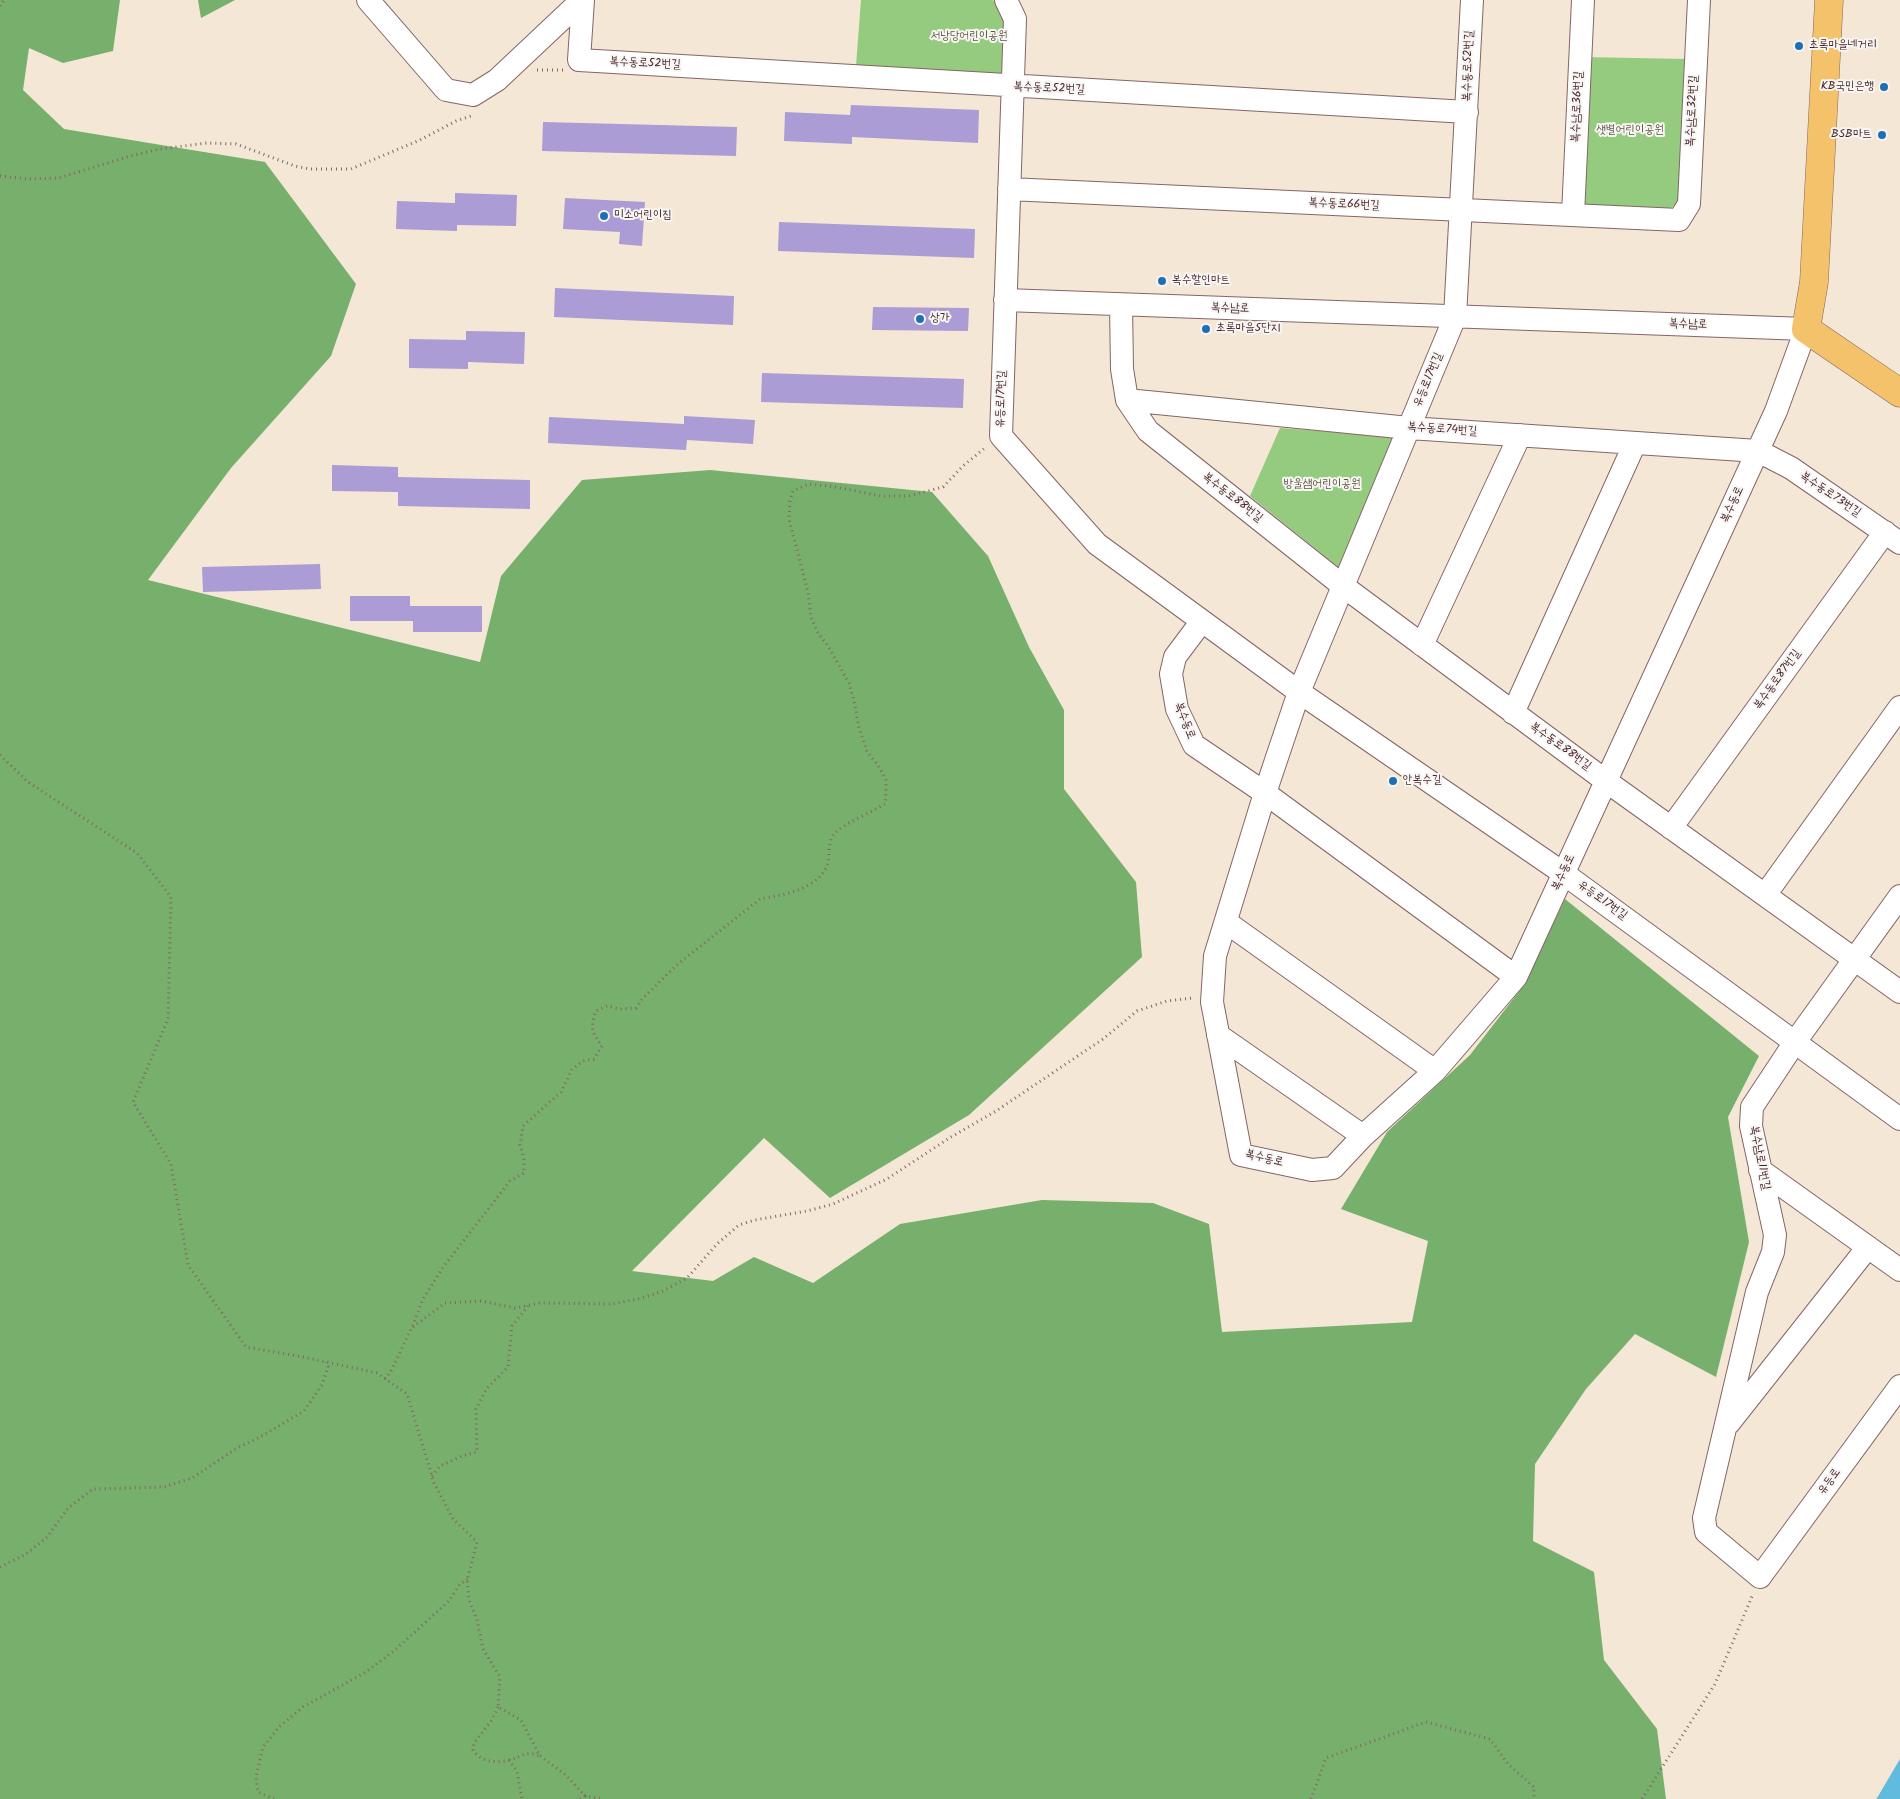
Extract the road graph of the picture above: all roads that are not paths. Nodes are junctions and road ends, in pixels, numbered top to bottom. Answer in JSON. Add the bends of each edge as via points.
{"nodes":[{"id":1,"x":368,"y":0,"type":"edge"},
{"id":2,"x":582,"y":0,"type":"edge"},
{"id":3,"x":1006,"y":0,"type":"edge"},
{"id":4,"x":1472,"y":0,"type":"edge"},
{"id":5,"x":1583,"y":0,"type":"edge"},
{"id":6,"x":1699,"y":0,"type":"edge"},
{"id":7,"x":1829,"y":0,"type":"edge"},
{"id":8,"x":1014,"y":87,"type":"junction"},
{"id":9,"x":1467,"y":112,"type":"junction"},
{"id":10,"x":1009,"y":189,"type":"junction"},
{"id":11,"x":1461,"y":210,"type":"junction"},
{"id":12,"x":1573,"y":214,"type":"junction"},
{"id":13,"x":1679,"y":220,"type":"joint"},
{"id":14,"x":1005,"y":300,"type":"junction"},
{"id":15,"x":1120,"y":305,"type":"junction"},
{"id":16,"x":1455,"y":317,"type":"junction"},
{"id":17,"x":1806,"y":329,"type":"junction"},
{"id":18,"x":1900,"y":393,"type":"edge"},
{"id":19,"x":1127,"y":400,"type":"junction"},
{"id":20,"x":1409,"y":428,"type":"junction"},
{"id":21,"x":1520,"y":435,"type":"junction"},
{"id":22,"x":1635,"y":443,"type":"junction"},
{"id":23,"x":1758,"y":451,"type":"junction"},
{"id":24,"x":1893,"y":538,"type":"edge"},
{"id":25,"x":1343,"y":586,"type":"junction"},
{"id":26,"x":1202,"y":621,"type":"junction"},
{"id":27,"x":1422,"y":645,"type":"junction"},
{"id":28,"x":1299,"y":692,"type":"junction"},
{"id":29,"x":1900,"y":708,"type":"edge"},
{"id":30,"x":1513,"y":712,"type":"junction"},
{"id":31,"x":1606,"y":781,"type":"junction"},
{"id":32,"x":1265,"y":794,"type":"junction"},
{"id":33,"x":1671,"y":828,"type":"junction"},
{"id":34,"x":1564,"y":873,"type":"junction"},
{"id":35,"x":1765,"y":895,"type":"junction"},
{"id":36,"x":1900,"y":896,"type":"edge"},
{"id":37,"x":1226,"y":922,"type":"junction"},
{"id":38,"x":1855,"y":959,"type":"junction"},
{"id":39,"x":1516,"y":977,"type":"junction"},
{"id":40,"x":1900,"y":992,"type":"edge"},
{"id":41,"x":1218,"y":1035,"type":"junction"},
{"id":42,"x":1795,"y":1042,"type":"junction"},
{"id":43,"x":1435,"y":1071,"type":"junction"},
{"id":44,"x":1900,"y":1119,"type":"edge"},
{"id":45,"x":1363,"y":1136,"type":"junction"},
{"id":46,"x":1760,"y":1170,"type":"junction"},
{"id":47,"x":1868,"y":1247,"type":"junction"},
{"id":48,"x":1900,"y":1270,"type":"edge"},
{"id":49,"x":1900,"y":1386,"type":"edge"},
{"id":50,"x":1725,"y":1429,"type":"junction"},
{"id":51,"x":1760,"y":1577,"type":"joint"}],
"edges":[{"from":1,"to":2,"type":"street","via":[[446,90],[473,95],[497,80]]},
{"from":2,"to":8,"type":"street","name":"복수동로52번길","via":[[580,60]]},
{"from":3,"to":8,"type":"street","name":"유등로17번길","via":[[1016,19]]},
{"from":4,"to":9,"type":"street","name":"복수동로52번길"},
{"from":5,"to":12,"type":"street","name":"복수남로36번길"},
{"from":6,"to":13,"type":"street","name":"복수남로32번길","via":[[1689,204]]},
{"from":7,"to":17,"type":"main road","name":"복수동로","via":[[1814,282]]},
{"from":8,"to":9,"type":"street","name":"복수동로52번길"},
{"from":8,"to":10,"type":"street","name":"유등로17번길"},
{"from":9,"to":11,"type":"street"},
{"from":10,"to":11,"type":"street","name":"복수동로66번길"},
{"from":10,"to":14,"type":"street","name":"유등로17번길"},
{"from":11,"to":12,"type":"street","name":"복수동로66번길"},
{"from":11,"to":16,"type":"street"},
{"from":12,"to":13,"type":"street","name":"복수동로66번길"},
{"from":14,"to":15,"type":"street","name":"복수남로"},
{"from":14,"to":26,"type":"street","name":"유등로17번길","via":[[1001,436],[1097,544]]},
{"from":15,"to":16,"type":"street","name":"복수남로"},
{"from":15,"to":19,"type":"street","name":"복수동로88번길","via":[[1122,370]]},
{"from":16,"to":17,"type":"street","name":"복수남로"},
{"from":16,"to":20,"type":"street","name":"유등로17번길"},
{"from":17,"to":18,"type":"main road"},
{"from":17,"to":23,"type":"street","name":"복수동로"},
{"from":19,"to":20,"type":"street","name":"복수동로74번길"},
{"from":19,"to":25,"type":"street","name":"복수동로88번길","via":[[1148,431]]},
{"from":20,"to":21,"type":"street","name":"복수동로74번길"},
{"from":20,"to":25,"type":"street","name":"유등로17번길"},
{"from":21,"to":22,"type":"street","name":"복수동로74번길"},
{"from":21,"to":27,"type":"street"},
{"from":22,"to":23,"type":"street","name":"복수동로74번길"},
{"from":22,"to":30,"type":"street"},
{"from":23,"to":24,"type":"street","name":"복수동로73번길","via":[[1791,468]]},
{"from":23,"to":31,"type":"street","name":"복수동로"},
{"from":24,"to":33,"type":"street","name":"복수동로87번길"},
{"from":25,"to":27,"type":"street","name":"복수동로88번길"},
{"from":25,"to":28,"type":"street","name":"유등로17번길"},
{"from":26,"to":28,"type":"street","name":"유등로17번길"},
{"from":26,"to":32,"type":"street","name":"복수동로","via":[[1175,657],[1171,674],[1177,709],[1194,745]]},
{"from":27,"to":30,"type":"street","name":"복수동로88번길"},
{"from":28,"to":32,"type":"street","name":"복수동로"},
{"from":28,"to":34,"type":"street","name":"유등로17번길"},
{"from":29,"to":35,"type":"street"},
{"from":30,"to":31,"type":"street","name":"복수동로88번길"},
{"from":31,"to":33,"type":"street"},
{"from":31,"to":34,"type":"street","name":"복수동로"},
{"from":32,"to":37,"type":"street","name":"복수동로"},
{"from":32,"to":39,"type":"street","name":"복수동로"},
{"from":33,"to":35,"type":"street"},
{"from":34,"to":39,"type":"street","name":"복수동로"},
{"from":34,"to":42,"type":"street","name":"유등로17번길"},
{"from":35,"to":38,"type":"street"},
{"from":36,"to":38,"type":"street","name":"복수남로11번길"},
{"from":37,"to":41,"type":"street","name":"복수동로","via":[[1215,956],[1212,1002]]},
{"from":37,"to":43,"type":"street"},
{"from":38,"to":40,"type":"street"},
{"from":38,"to":42,"type":"street","name":"복수남로11번길"},
{"from":39,"to":43,"type":"street","name":"복수동로"},
{"from":41,"to":45,"type":"street"},
{"from":41,"to":45,"type":"street","name":"복수동로","via":[[1241,1155],[1312,1170],[1333,1168]]},
{"from":42,"to":44,"type":"street","name":"유등로17번길"},
{"from":42,"to":46,"type":"street","name":"복수남로11번길","via":[[1752,1107],[1751,1126]]},
{"from":43,"to":45,"type":"street","name":"복수동로"},
{"from":46,"to":47,"type":"street"},
{"from":46,"to":50,"type":"street","name":"복수남로11번길","via":[[1775,1235],[1773,1252],[1757,1292]]},
{"from":47,"to":48,"type":"street"},
{"from":47,"to":50,"type":"street","name":"복수남로11번길"},
{"from":49,"to":51,"type":"street","name":"유등로"},
{"from":50,"to":51,"type":"street","name":"복수남로11번길","via":[[1704,1518],[1706,1532]]}]}
